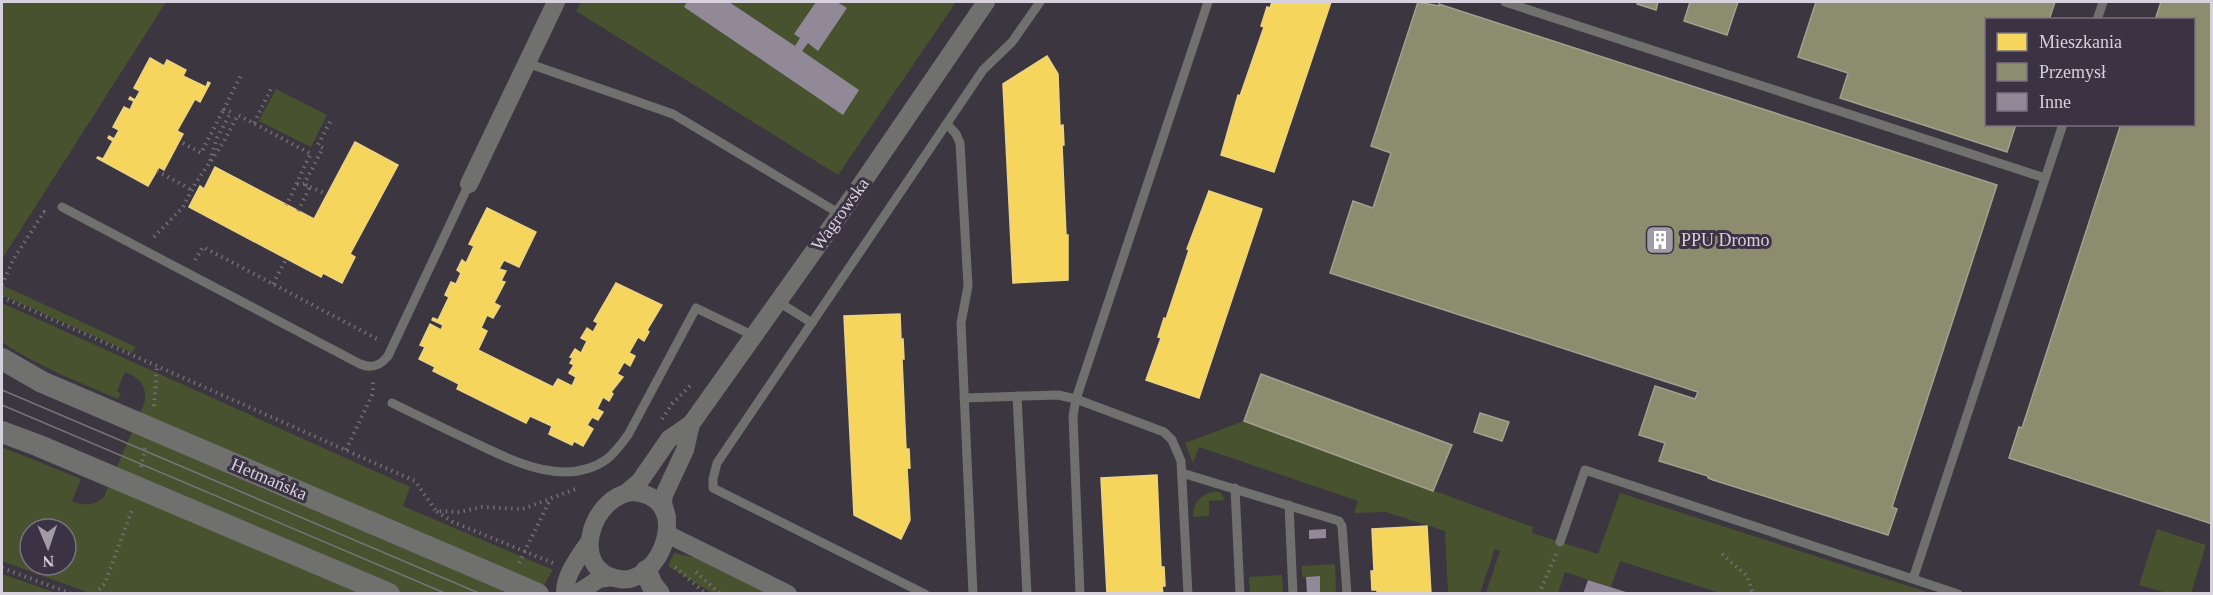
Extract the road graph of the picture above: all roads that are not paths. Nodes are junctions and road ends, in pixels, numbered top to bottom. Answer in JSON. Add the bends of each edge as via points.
{"nodes":[{"id":1,"x":556,"y":2,"type":"edge"},
{"id":2,"x":986,"y":2,"type":"edge"},
{"id":3,"x":1040,"y":2,"type":"edge"},
{"id":4,"x":1208,"y":2,"type":"edge"},
{"id":5,"x":1505,"y":2,"type":"edge"},
{"id":6,"x":2103,"y":2,"type":"edge"},
{"id":7,"x":2098,"y":18,"type":"edge"},
{"id":8,"x":527,"y":63,"type":"junction"},
{"id":9,"x":947,"y":124,"type":"junction"},
{"id":10,"x":2062,"y":126,"type":"edge"},
{"id":11,"x":2045,"y":178,"type":"junction"},
{"id":12,"x":469,"y":184,"type":"joint"},
{"id":13,"x":62,"y":207,"type":"road end"},
{"id":14,"x":840,"y":214,"type":"junction"},
{"id":15,"x":777,"y":301,"type":"junction"},
{"id":16,"x":812,"y":324,"type":"junction"},
{"id":17,"x":752,"y":335,"type":"junction"},
{"id":18,"x":2,"y":359,"type":"edge"},
{"id":19,"x":1017,"y":396,"type":"junction"},
{"id":20,"x":964,"y":398,"type":"junction"},
{"id":21,"x":1076,"y":399,"type":"junction"},
{"id":22,"x":392,"y":403,"type":"dead end"},
{"id":23,"x":691,"y":424,"type":"junction"},
{"id":24,"x":2,"y":432,"type":"edge"},
{"id":25,"x":1182,"y":474,"type":"junction"},
{"id":26,"x":1235,"y":488,"type":"junction"},
{"id":27,"x":626,"y":493,"type":"junction"},
{"id":28,"x":1289,"y":505,"type":"junction"},
{"id":29,"x":667,"y":525,"type":"junction"},
{"id":30,"x":589,"y":542,"type":"junction"},
{"id":31,"x":1560,"y":542,"type":"road end"},
{"id":32,"x":652,"y":563,"type":"junction"},
{"id":33,"x":612,"y":577,"type":"junction"},
{"id":34,"x":1913,"y":579,"type":"junction"},
{"id":35,"x":389,"y":594,"type":"edge"},
{"id":36,"x":538,"y":594,"type":"edge"},
{"id":37,"x":565,"y":594,"type":"edge"},
{"id":38,"x":576,"y":594,"type":"edge"},
{"id":39,"x":659,"y":594,"type":"edge"},
{"id":40,"x":788,"y":594,"type":"edge"},
{"id":41,"x":925,"y":594,"type":"edge"},
{"id":42,"x":973,"y":594,"type":"edge"},
{"id":43,"x":1027,"y":594,"type":"edge"},
{"id":44,"x":1080,"y":594,"type":"edge"},
{"id":45,"x":1188,"y":594,"type":"edge"},
{"id":46,"x":1240,"y":594,"type":"edge"},
{"id":47,"x":1293,"y":594,"type":"edge"},
{"id":48,"x":1347,"y":594,"type":"edge"},
{"id":49,"x":1958,"y":594,"type":"edge"}],
"edges":[{"from":1,"to":8,"type":"street"},
{"from":2,"to":14,"type":"street","name":"Wagrowska"},
{"from":3,"to":9,"type":"lane","via":[[1012,42],[984,70]]},
{"from":4,"to":21,"type":"lane"},
{"from":5,"to":11,"type":"lane"},
{"from":6,"to":7,"type":"lane"},
{"from":8,"to":12,"type":"street"},
{"from":8,"to":14,"type":"lane","via":[[674,114]]},
{"from":9,"to":16,"type":"lane"},
{"from":9,"to":20,"type":"lane","via":[[956,134],[961,155],[968,286],[961,323]]},
{"from":10,"to":11,"type":"lane"},
{"from":11,"to":34,"type":"lane"},
{"from":12,"to":13,"type":"lane","via":[[388,356],[378,365],[365,366]]},
{"from":14,"to":15,"type":"street","name":"Wagrowska"},
{"from":15,"to":16,"type":"lane"},
{"from":15,"to":17,"type":"street","name":"Wagrowska"},
{"from":16,"to":41,"type":"lane","via":[[717,463],[713,488]]},
{"from":17,"to":22,"type":"lane","via":[[696,308],[628,435],[606,459],[579,470],[547,470],[520,464]]},
{"from":17,"to":23,"type":"street","name":"Wagrowska"},
{"from":18,"to":36,"type":"street","name":"Hetmańska","via":[[42,382]]},
{"from":19,"to":20,"type":"lane"},
{"from":19,"to":21,"type":"lane","via":[[1058,395]]},
{"from":19,"to":43,"type":"lane"},
{"from":20,"to":42,"type":"lane"},
{"from":21,"to":25,"type":"lane","via":[[1164,432],[1178,450]]},
{"from":21,"to":44,"type":"lane","via":[[1073,416]]},
{"from":23,"to":27,"type":"street","name":"Wagrowska","via":[[676,432],[640,481]]},
{"from":23,"to":29,"type":"street","name":"Wagrowska","via":[[685,450],[664,495]]},
{"from":24,"to":35,"type":"street"},
{"from":25,"to":26,"type":"lane"},
{"from":25,"to":45,"type":"lane"},
{"from":26,"to":28,"type":"lane"},
{"from":26,"to":46,"type":"lane"},
{"from":27,"to":29,"type":"street","via":[[650,496],[662,507]]},
{"from":27,"to":30,"type":"street","via":[[606,506]]},
{"from":28,"to":47,"type":"lane"},
{"from":28,"to":48,"type":"lane","via":[[1339,521]]},
{"from":29,"to":32,"type":"street"},
{"from":29,"to":40,"type":"street"},
{"from":30,"to":33,"type":"street","via":[[595,564]]},
{"from":30,"to":37,"type":"street","via":[[571,570]]},
{"from":31,"to":34,"type":"lane","via":[[1585,470]]},
{"from":32,"to":33,"type":"street","via":[[630,579]]},
{"from":32,"to":39,"type":"street","via":[[652,585]]},
{"from":33,"to":38,"type":"street","via":[[599,579]]},
{"from":34,"to":49,"type":"lane"}]}
